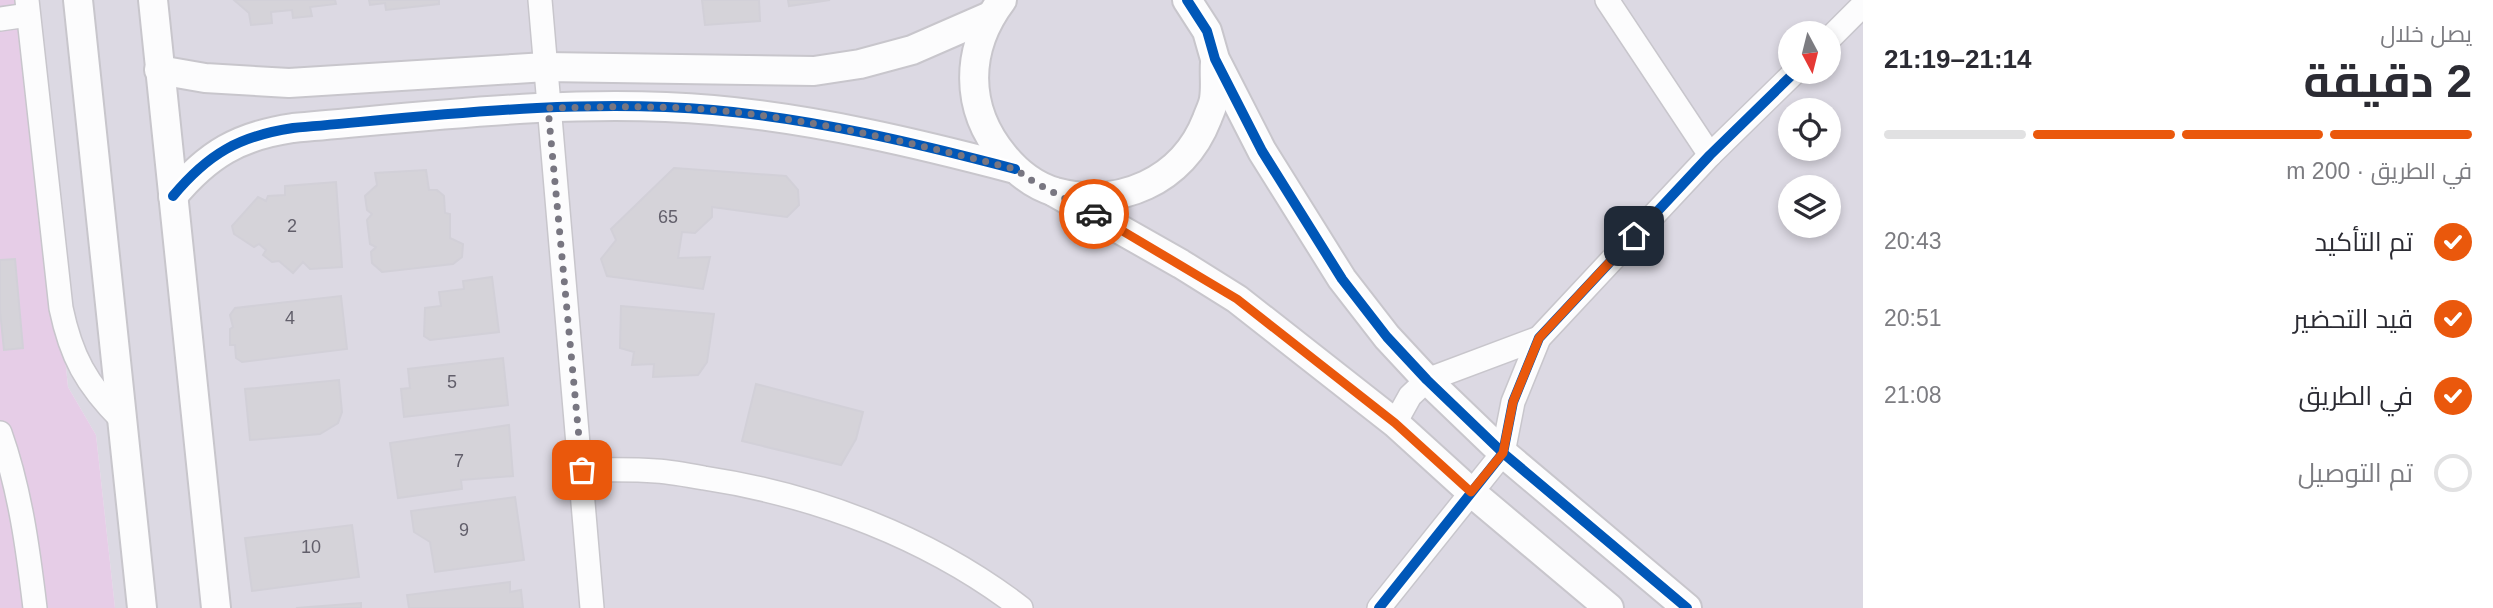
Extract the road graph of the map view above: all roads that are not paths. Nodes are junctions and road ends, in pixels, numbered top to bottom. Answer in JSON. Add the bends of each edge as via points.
{"nodes":[{"id":1,"x":78,"y":0,"type":"edge"},
{"id":2,"x":153,"y":0,"type":"edge"},
{"id":3,"x":540,"y":0,"type":"edge"},
{"id":4,"x":1187,"y":0,"type":"edge"},
{"id":5,"x":1201,"y":0,"type":"edge"},
{"id":6,"x":1607,"y":0,"type":"edge"},
{"id":7,"x":1863,"y":5,"type":"edge"},
{"id":8,"x":27,"y":8,"type":"edge"},
{"id":9,"x":996,"y":8,"type":"edge"},
{"id":10,"x":0,"y":19,"type":"edge"},
{"id":11,"x":1841,"y":27,"type":"edge"},
{"id":12,"x":1207,"y":31,"type":"junction"},
{"id":13,"x":1215,"y":59,"type":"junction"},
{"id":14,"x":546,"y":67,"type":"junction"},
{"id":15,"x":159,"y":70,"type":"junction"},
{"id":16,"x":1783,"y":84,"type":"edge"},
{"id":17,"x":548,"y":108,"type":"junction"},
{"id":18,"x":1710,"y":155,"type":"junction"},
{"id":19,"x":1015,"y":169,"type":"junction"},
{"id":20,"x":1054,"y":192,"type":"junction"},
{"id":21,"x":173,"y":196,"type":"junction"},
{"id":22,"x":1539,"y":338,"type":"junction"},
{"id":23,"x":1427,"y":380,"type":"junction"},
{"id":24,"x":122,"y":420,"type":"junction"},
{"id":25,"x":1395,"y":423,"type":"junction"},
{"id":26,"x":0,"y":433,"type":"edge"},
{"id":27,"x":1503,"y":453,"type":"junction"},
{"id":28,"x":582,"y":470,"type":"junction"},
{"id":29,"x":1471,"y":492,"type":"junction"},
{"id":30,"x":35,"y":608,"type":"edge"},
{"id":31,"x":142,"y":608,"type":"edge"},
{"id":32,"x":216,"y":608,"type":"edge"},
{"id":33,"x":592,"y":608,"type":"edge"},
{"id":34,"x":1021,"y":608,"type":"edge"},
{"id":35,"x":1379,"y":608,"type":"edge"},
{"id":36,"x":1609,"y":608,"type":"edge"},
{"id":37,"x":1687,"y":608,"type":"edge"}],
"edges":[{"from":1,"to":24,"type":"street"},
{"from":2,"to":15,"type":"street"},
{"from":3,"to":14,"type":"street"},
{"from":4,"to":12,"type":"street"},
{"from":5,"to":12,"type":"street"},
{"from":6,"to":18,"type":"street"},
{"from":7,"to":11,"type":"street"},
{"from":8,"to":10,"type":"street"},
{"from":8,"to":24,"type":"street","via":[[68,340],[92,387]]},
{"from":9,"to":14,"type":"street","via":[[912,50],[814,71]]},
{"from":9,"to":19,"type":"street","via":[[975,56],[975,97],[989,137]]},
{"from":12,"to":13,"type":"street"},
{"from":13,"to":20,"type":"street","via":[[1214,100],[1199,139],[1172,170],[1136,191],[1095,198]]},
{"from":13,"to":23,"type":"street","via":[[1262,150],[1342,279]]},
{"from":14,"to":15,"type":"street","via":[[289,83]]},
{"from":14,"to":17,"type":"street"},
{"from":15,"to":21,"type":"street"},
{"from":16,"to":18,"type":"street"},
{"from":17,"to":19,"type":"street","via":[[666,107],[758,115],[875,135]]},
{"from":17,"to":21,"type":"street","via":[[265,132],[213,156]]},
{"from":17,"to":28,"type":"street"},
{"from":18,"to":22,"type":"street"},
{"from":19,"to":20,"type":"street"},
{"from":20,"to":25,"type":"street","via":[[1237,299]]},
{"from":21,"to":32,"type":"street"},
{"from":22,"to":23,"type":"street"},
{"from":22,"to":27,"type":"street","via":[[1513,402]]},
{"from":23,"to":25,"type":"street","via":[[1409,396]]},
{"from":23,"to":27,"type":"street"},
{"from":24,"to":31,"type":"street"},
{"from":25,"to":29,"type":"street"},
{"from":26,"to":30,"type":"street","via":[[15,480]]},
{"from":27,"to":29,"type":"street"},
{"from":27,"to":37,"type":"street"},
{"from":28,"to":33,"type":"street"},
{"from":28,"to":34,"type":"street","via":[[657,471],[735,483],[811,502],[945,558]]},
{"from":29,"to":35,"type":"street"},
{"from":29,"to":36,"type":"street"}]}
